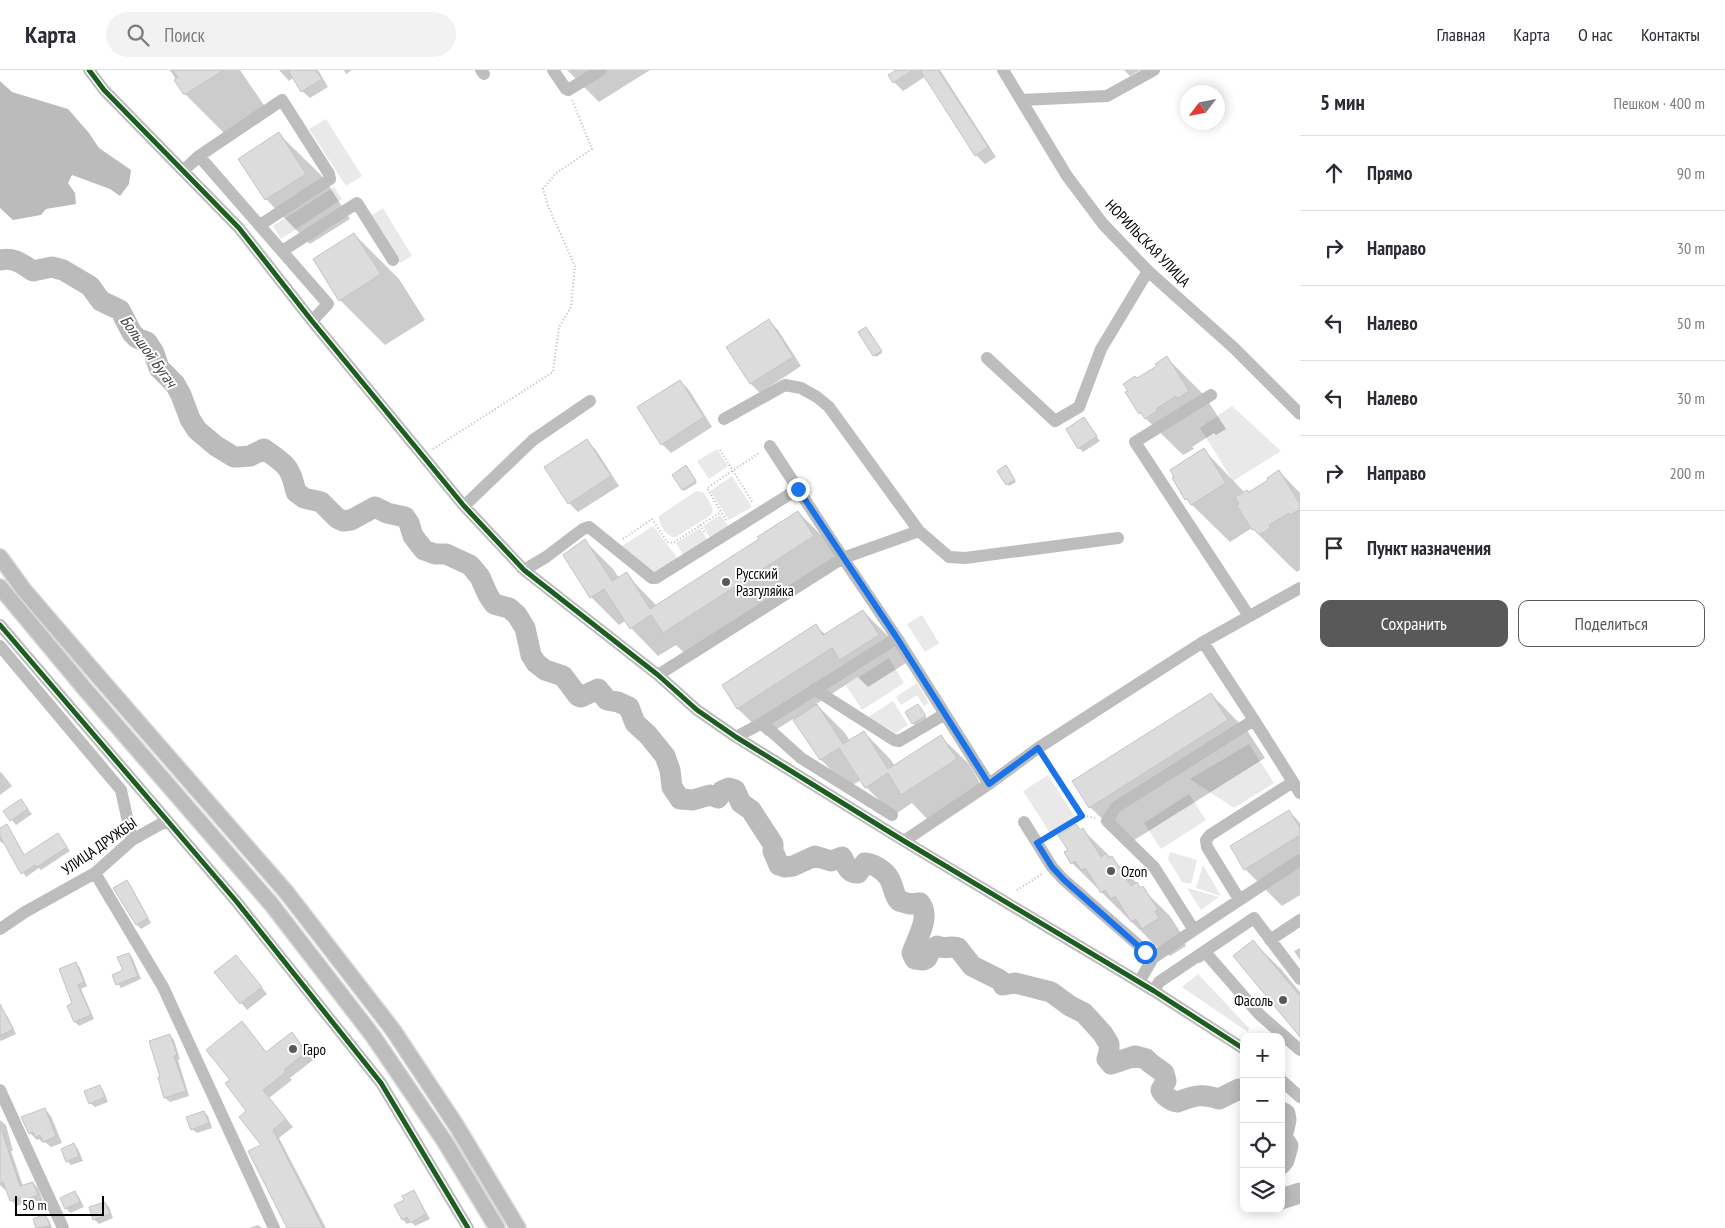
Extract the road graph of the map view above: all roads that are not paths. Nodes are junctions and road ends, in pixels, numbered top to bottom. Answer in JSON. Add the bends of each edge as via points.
{"nodes":[{"id":1,"x":89,"y":70,"type":"edge"},
{"id":2,"x":554,"y":70,"type":"edge"},
{"id":3,"x":601,"y":70,"type":"edge"},
{"id":4,"x":1003,"y":70,"type":"edge"},
{"id":5,"x":1154,"y":70,"type":"edge"},
{"id":6,"x":1021,"y":100,"type":"junction"},
{"id":7,"x":199,"y":156,"type":"junction"},
{"id":8,"x":184,"y":170,"type":"junction"},
{"id":9,"x":260,"y":225,"type":"junction"},
{"id":10,"x":282,"y":251,"type":"junction"},
{"id":11,"x":394,"y":260,"type":"dead end"},
{"id":12,"x":1148,"y":271,"type":"junction"},
{"id":13,"x":312,"y":321,"type":"junction"},
{"id":14,"x":987,"y":358,"type":"dead end"},
{"id":15,"x":1211,"y":395,"type":"dead end"},
{"id":16,"x":590,"y":401,"type":"dead end"},
{"id":17,"x":1300,"y":414,"type":"edge"},
{"id":18,"x":724,"y":419,"type":"dead end"},
{"id":19,"x":770,"y":446,"type":"road end"},
{"id":20,"x":798,"y":489,"type":"junction"},
{"id":21,"x":464,"y":506,"type":"junction"},
{"id":22,"x":919,"y":531,"type":"junction"},
{"id":23,"x":1118,"y":538,"type":"dead end"},
{"id":24,"x":0,"y":557,"type":"edge"},
{"id":25,"x":842,"y":558,"type":"junction"},
{"id":26,"x":524,"y":570,"type":"junction"},
{"id":27,"x":0,"y":588,"type":"edge"},
{"id":28,"x":1300,"y":588,"type":"edge"},
{"id":29,"x":1249,"y":616,"type":"junction"},
{"id":30,"x":0,"y":625,"type":"edge"},
{"id":31,"x":897,"y":638,"type":"junction"},
{"id":32,"x":1203,"y":642,"type":"junction"},
{"id":33,"x":0,"y":646,"type":"edge"},
{"id":34,"x":658,"y":675,"type":"junction"},
{"id":35,"x":814,"y":689,"type":"junction"},
{"id":36,"x":946,"y":714,"type":"junction"},
{"id":37,"x":1254,"y":720,"type":"junction"},
{"id":38,"x":762,"y":723,"type":"junction"},
{"id":39,"x":736,"y":737,"type":"junction"},
{"id":40,"x":989,"y":784,"type":"junction"},
{"id":41,"x":1297,"y":787,"type":"edge"},
{"id":42,"x":892,"y":814,"type":"dead end"},
{"id":43,"x":166,"y":821,"type":"junction"},
{"id":44,"x":1024,"y":822,"type":"dead end"},
{"id":45,"x":132,"y":840,"type":"junction"},
{"id":46,"x":904,"y":841,"type":"junction"},
{"id":47,"x":1300,"y":860,"type":"edge"},
{"id":48,"x":95,"y":873,"type":"junction"},
{"id":49,"x":1239,"y":900,"type":"junction"},
{"id":50,"x":1300,"y":920,"type":"edge"},
{"id":51,"x":0,"y":929,"type":"edge"},
{"id":52,"x":1194,"y":930,"type":"junction"},
{"id":53,"x":1270,"y":940,"type":"junction"},
{"id":54,"x":1205,"y":952,"type":"junction"},
{"id":55,"x":1152,"y":958,"type":"junction"},
{"id":56,"x":1300,"y":978,"type":"edge"},
{"id":57,"x":1139,"y":982,"type":"junction"},
{"id":58,"x":1154,"y":991,"type":"junction"},
{"id":59,"x":1240,"y":1046,"type":"edge"},
{"id":60,"x":1300,"y":1050,"type":"edge"},
{"id":61,"x":1285,"y":1084,"type":"edge"},
{"id":62,"x":0,"y":1090,"type":"edge"},
{"id":63,"x":1300,"y":1097,"type":"edge"},
{"id":64,"x":63,"y":1228,"type":"edge"},
{"id":65,"x":274,"y":1228,"type":"edge"},
{"id":66,"x":468,"y":1228,"type":"edge"},
{"id":67,"x":497,"y":1228,"type":"edge"},
{"id":68,"x":518,"y":1228,"type":"edge"}],
"edges":[{"from":1,"to":8,"type":"street","via":[[104,90]]},
{"from":2,"to":3,"type":"street","via":[[568,90]]},
{"from":4,"to":6,"type":"street","name":"НОРИЛЬСКАЯ УЛИЦА"},
{"from":5,"to":6,"type":"street","via":[[1107,96]]},
{"from":6,"to":12,"type":"street","name":"НОРИЛЬСКАЯ УЛИЦА","via":[[1067,176],[1103,224]]},
{"from":7,"to":8,"type":"street"},
{"from":7,"to":9,"type":"street"},
{"from":7,"to":9,"type":"street","via":[[282,100],[330,179]]},
{"from":8,"to":13,"type":"street","via":[[239,228]]},
{"from":9,"to":10,"type":"street"},
{"from":10,"to":11,"type":"street","via":[[357,203]]},
{"from":10,"to":13,"type":"street","via":[[328,304]]},
{"from":12,"to":14,"type":"street","via":[[1101,349],[1079,407],[1055,421]]},
{"from":12,"to":17,"type":"street","name":"НОРИЛЬСКАЯ УЛИЦА","via":[[1234,348]]},
{"from":13,"to":21,"type":"street"},
{"from":15,"to":29,"type":"street","via":[[1135,442]]},
{"from":16,"to":21,"type":"street","via":[[533,440]]},
{"from":18,"to":22,"type":"street","via":[[785,385],[801,388],[817,397],[829,407]]},
{"from":19,"to":20,"type":"street"},
{"from":20,"to":25,"type":"street"},
{"from":20,"to":26,"type":"street","via":[[656,578],[589,527]]},
{"from":21,"to":26,"type":"street"},
{"from":22,"to":23,"type":"street","via":[[949,557],[965,558]]},
{"from":22,"to":25,"type":"street"},
{"from":24,"to":68,"type":"main road","via":[[24,590],[287,893],[381,1015],[456,1125]]},
{"from":25,"to":31,"type":"street"},
{"from":25,"to":34,"type":"street"},
{"from":26,"to":34,"type":"street"},
{"from":27,"to":67,"type":"main road","via":[[272,905],[373,1036],[446,1142]]},
{"from":28,"to":29,"type":"street"},
{"from":29,"to":32,"type":"street"},
{"from":30,"to":43,"type":"street"},
{"from":31,"to":35,"type":"street"},
{"from":31,"to":36,"type":"street"},
{"from":32,"to":37,"type":"street"},
{"from":32,"to":40,"type":"street","via":[[1038,748]]},
{"from":33,"to":45,"type":"street","via":[[121,790]]},
{"from":34,"to":39,"type":"street","via":[[697,710]]},
{"from":35,"to":36,"type":"street","via":[[899,741]]},
{"from":35,"to":38,"type":"street"},
{"from":36,"to":40,"type":"street"},
{"from":37,"to":41,"type":"street"},
{"from":37,"to":52,"type":"street","via":[[1116,807],[1107,821],[1154,867]]},
{"from":38,"to":39,"type":"street"},
{"from":38,"to":42,"type":"street","via":[[801,758]]},
{"from":39,"to":46,"type":"street"},
{"from":40,"to":46,"type":"street"},
{"from":41,"to":49,"type":"street","via":[[1206,840]]},
{"from":43,"to":45,"type":"street","name":"УЛИЦА ДРУЖБЫ"},
{"from":43,"to":66,"type":"street","via":[[236,901],[381,1083]]},
{"from":44,"to":55,"type":"street","via":[[1064,880]]},
{"from":45,"to":48,"type":"street","name":"УЛИЦА ДРУЖБЫ"},
{"from":46,"to":57,"type":"street"},
{"from":47,"to":49,"type":"street"},
{"from":48,"to":51,"type":"street","name":"УЛИЦА ДРУЖБЫ"},
{"from":48,"to":65,"type":"street","via":[[163,987]]},
{"from":49,"to":52,"type":"street"},
{"from":50,"to":53,"type":"street"},
{"from":52,"to":55,"type":"street"},
{"from":53,"to":54,"type":"street","via":[[1254,918]]},
{"from":53,"to":56,"type":"street"},
{"from":54,"to":58,"type":"street","via":[[1159,982]]},
{"from":54,"to":60,"type":"street","via":[[1260,1014]]},
{"from":55,"to":57,"type":"street"},
{"from":57,"to":58,"type":"street"},
{"from":58,"to":59,"type":"street"},
{"from":61,"to":63,"type":"street"},
{"from":62,"to":64,"type":"street"}]}
